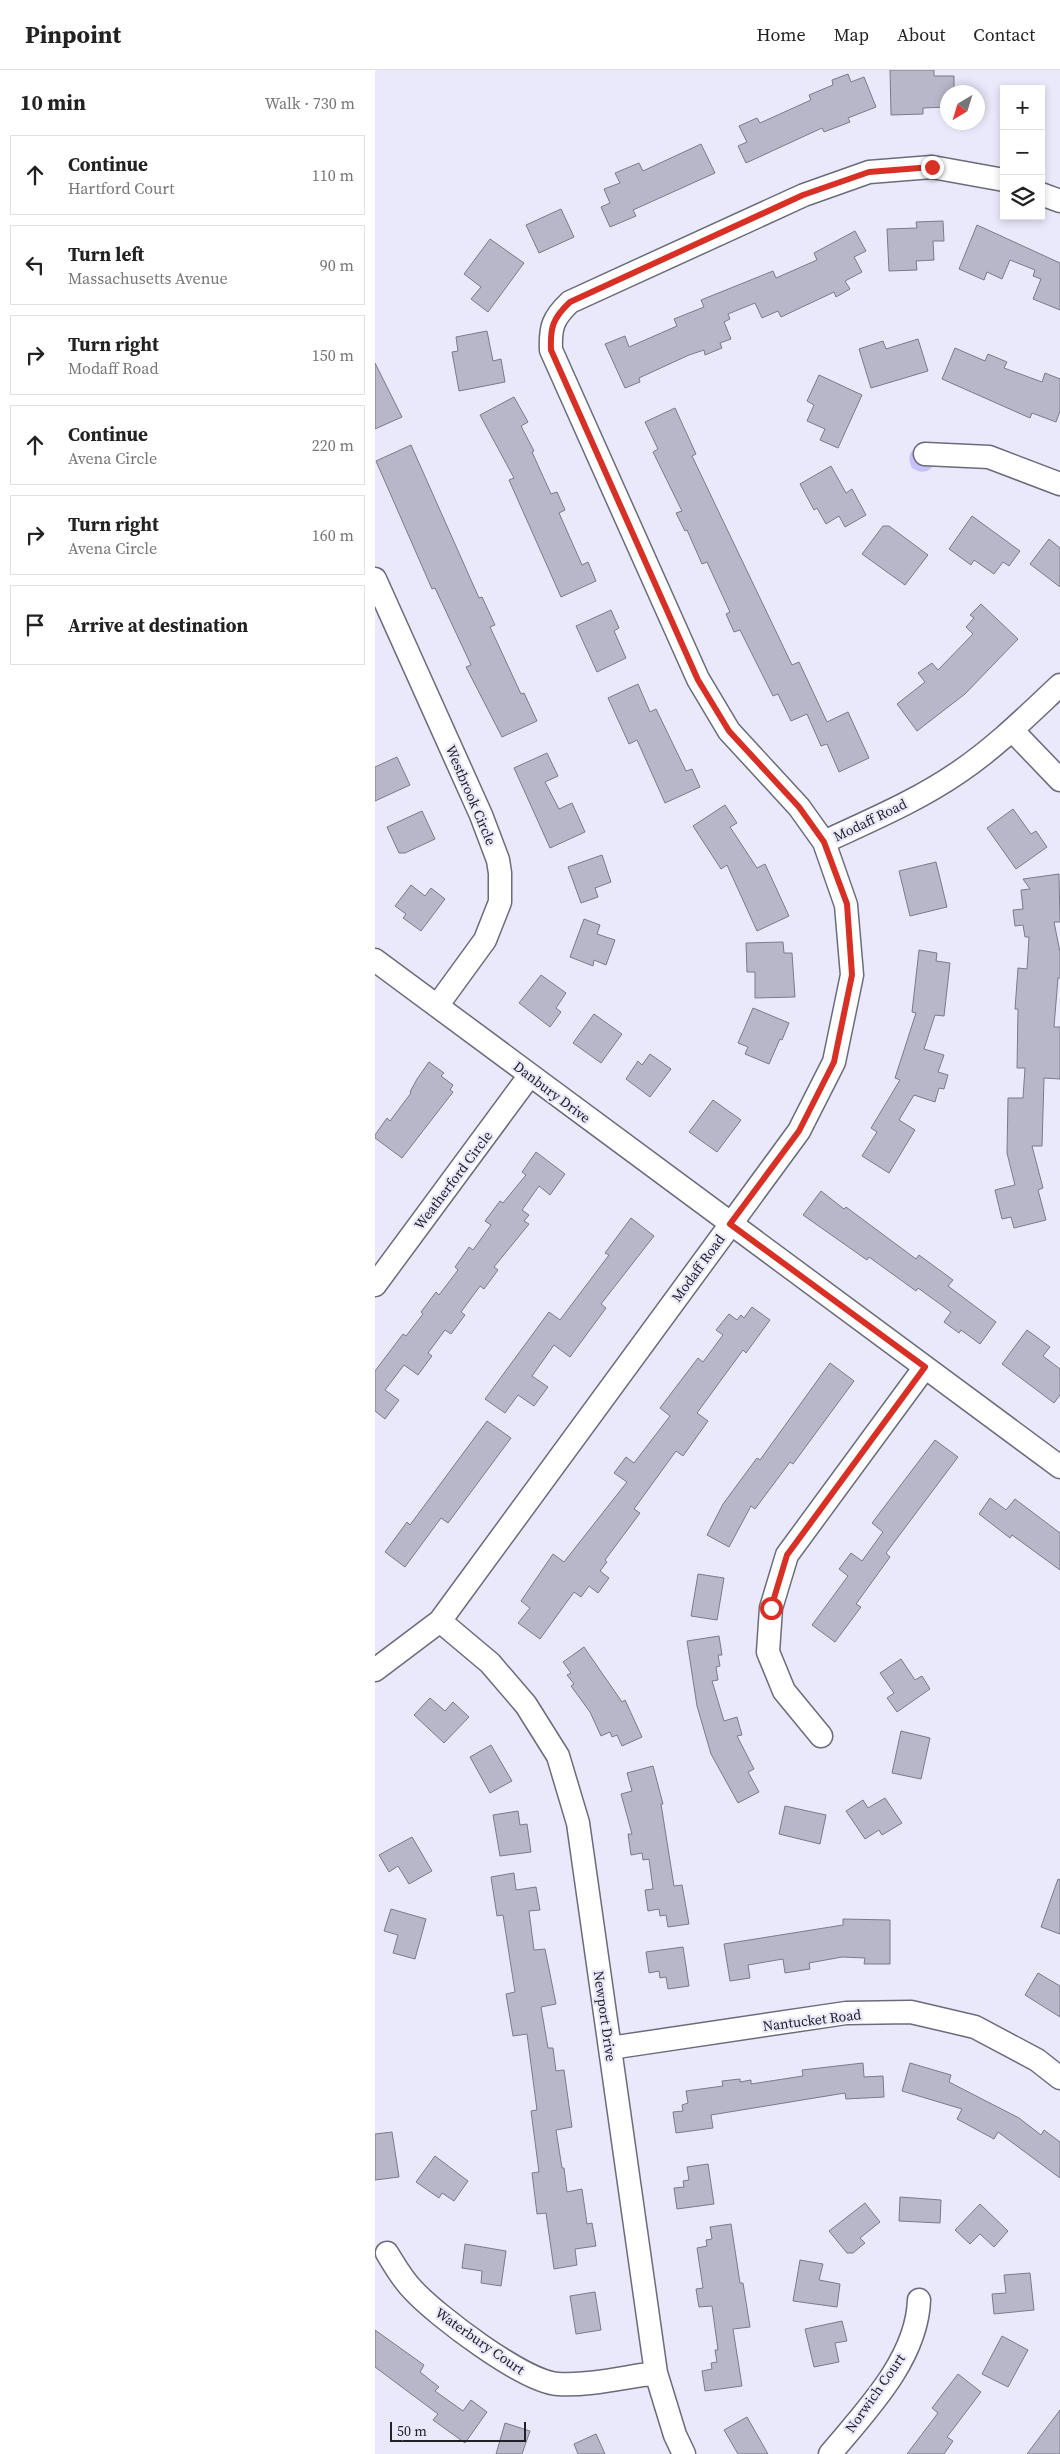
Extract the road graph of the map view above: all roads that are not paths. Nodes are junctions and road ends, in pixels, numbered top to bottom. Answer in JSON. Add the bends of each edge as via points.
{"nodes":[{"id":1,"x":1000,"y":179,"type":"edge"},
{"id":2,"x":1045,"y":195,"type":"edge"},
{"id":3,"x":1060,"y":201,"type":"edge"},
{"id":4,"x":925,"y":454,"type":"dead end"},
{"id":5,"x":1060,"y":484,"type":"edge"},
{"id":6,"x":375,"y":579,"type":"edge"},
{"id":7,"x":1060,"y":685,"type":"edge"},
{"id":8,"x":1012,"y":730,"type":"junction"},
{"id":9,"x":1060,"y":780,"type":"edge"},
{"id":10,"x":824,"y":842,"type":"junction"},
{"id":11,"x":375,"y":960,"type":"edge"},
{"id":12,"x":437,"y":1006,"type":"junction"},
{"id":13,"x":530,"y":1075,"type":"junction"},
{"id":14,"x":730,"y":1224,"type":"junction"},
{"id":15,"x":375,"y":1285,"type":"edge"},
{"id":16,"x":925,"y":1367,"type":"junction"},
{"id":17,"x":1060,"y":1467,"type":"edge"},
{"id":18,"x":439,"y":1621,"type":"junction"},
{"id":19,"x":375,"y":1670,"type":"edge"},
{"id":20,"x":821,"y":1736,"type":"dead end"},
{"id":21,"x":610,"y":2048,"type":"junction"},
{"id":22,"x":1060,"y":2078,"type":"edge"},
{"id":23,"x":387,"y":2253,"type":"dead end"},
{"id":24,"x":919,"y":2300,"type":"dead end"},
{"id":25,"x":656,"y":2373,"type":"junction"},
{"id":26,"x":684,"y":2454,"type":"edge"},
{"id":27,"x":830,"y":2454,"type":"edge"}],
"edges":[{"from":1,"to":10,"type":"street","via":[[932,167],[869,172],[803,195],[570,302],[558,313],[550,332],[551,350],[698,680],[729,731],[799,807]]},
{"from":2,"to":3,"type":"street"},
{"from":4,"to":5,"type":"street","via":[[989,456]]},
{"from":6,"to":12,"type":"street","name":"Westbrook Circle","via":[[481,815],[500,873],[500,902],[485,940]]},
{"from":7,"to":8,"type":"street","name":"Modaff Road"},
{"from":8,"to":9,"type":"street"},
{"from":8,"to":10,"type":"street","name":"Modaff Road","via":[[959,772],[900,806]]},
{"from":10,"to":14,"type":"street","name":"Modaff Road","via":[[847,904],[852,975],[834,1062],[799,1131]]},
{"from":11,"to":12,"type":"street","name":"Danbury Drive"},
{"from":12,"to":13,"type":"street","name":"Danbury Drive"},
{"from":13,"to":14,"type":"street","name":"Danbury Drive"},
{"from":13,"to":15,"type":"street","name":"Weatherford Circle"},
{"from":14,"to":16,"type":"street","name":"Danbury Drive"},
{"from":14,"to":18,"type":"street","name":"Modaff Road"},
{"from":16,"to":17,"type":"street","name":"Danbury Drive"},
{"from":16,"to":20,"type":"street","via":[[787,1555],[771,1608],[768,1652],[785,1691]]},
{"from":18,"to":19,"type":"street","name":"Modaff Road"},
{"from":18,"to":21,"type":"street","name":"Newport Drive","via":[[496,1670],[526,1706],[558,1756],[578,1823]]},
{"from":21,"to":22,"type":"street","name":"Nantucket Road","via":[[846,2013],[911,2012],[975,2027],[1037,2060]]},
{"from":21,"to":25,"type":"street","name":"Newport Drive"},
{"from":23,"to":25,"type":"street","name":"Waterbury Court","via":[[400,2275],[429,2305],[510,2365],[532,2377],[557,2384],[579,2384]]},
{"from":24,"to":27,"type":"street","name":"Norwich Court","via":[[918,2317],[904,2354],[886,2383]]},
{"from":25,"to":26,"type":"street","name":"Newport Drive"}]}
